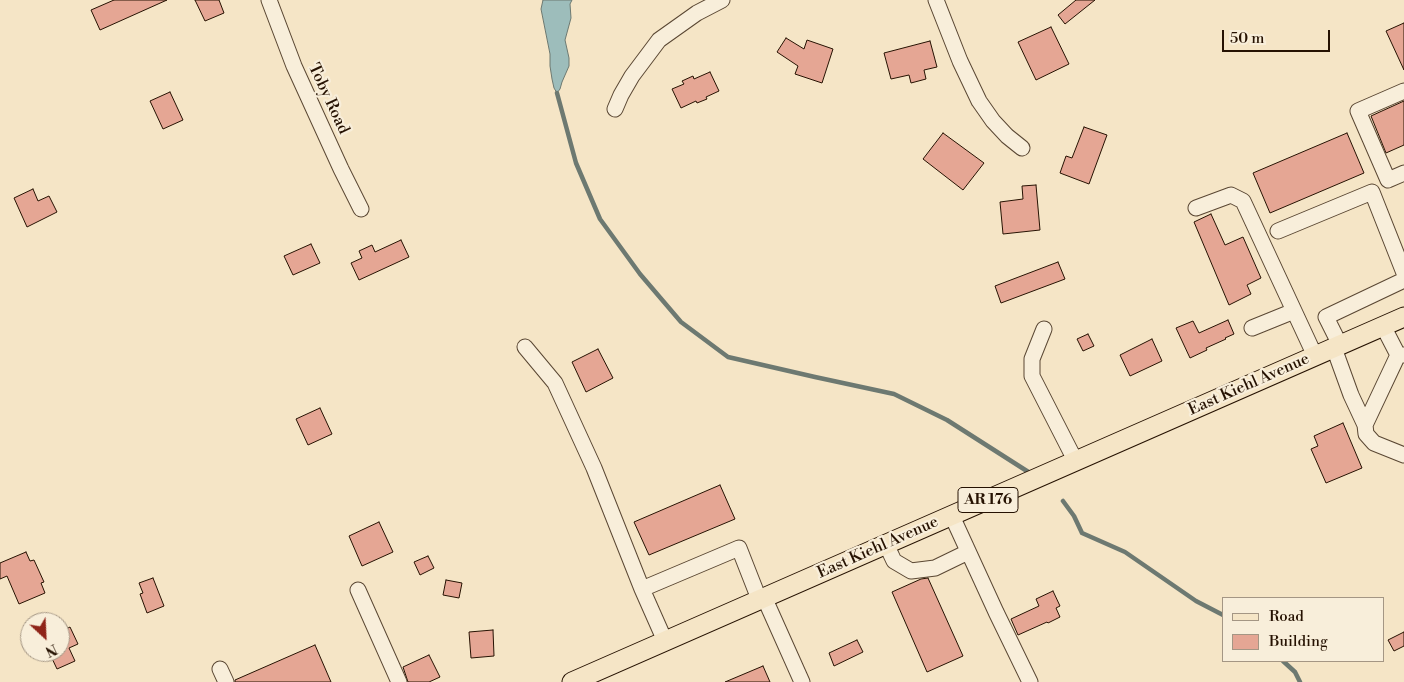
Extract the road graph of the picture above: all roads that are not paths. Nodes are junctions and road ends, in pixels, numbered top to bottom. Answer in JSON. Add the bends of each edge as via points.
{"nodes":[{"id":1,"x":269,"y":0,"type":"edge"},
{"id":2,"x":722,"y":0,"type":"edge"},
{"id":3,"x":936,"y":0,"type":"edge"},
{"id":4,"x":1404,"y":92,"type":"edge"},
{"id":5,"x":615,"y":109,"type":"dead end"},
{"id":6,"x":1022,"y":148,"type":"dead end"},
{"id":7,"x":1404,"y":173,"type":"edge"},
{"id":8,"x":1196,"y":208,"type":"dead end"},
{"id":9,"x":362,"y":209,"type":"dead end"},
{"id":10,"x":1278,"y":231,"type":"dead end"},
{"id":11,"x":1404,"y":273,"type":"edge"},
{"id":12,"x":1404,"y":280,"type":"edge"},
{"id":13,"x":1294,"y":311,"type":"junction"},
{"id":14,"x":1404,"y":317,"type":"edge"},
{"id":15,"x":1383,"y":326,"type":"junction"},
{"id":16,"x":1252,"y":328,"type":"dead end"},
{"id":17,"x":1044,"y":329,"type":"dead end"},
{"id":18,"x":1337,"y":346,"type":"junction"},
{"id":19,"x":526,"y":347,"type":"dead end"},
{"id":20,"x":1401,"y":355,"type":"edge"},
{"id":21,"x":1314,"y":356,"type":"junction"},
{"id":22,"x":1364,"y":425,"type":"junction"},
{"id":23,"x":1404,"y":455,"type":"edge"},
{"id":24,"x":1076,"y":462,"type":"junction"},
{"id":25,"x":952,"y":516,"type":"junction"},
{"id":26,"x":886,"y":544,"type":"junction"},
{"id":27,"x":968,"y":552,"type":"junction"},
{"id":28,"x":642,"y":589,"type":"junction"},
{"id":29,"x":358,"y":590,"type":"dead end"},
{"id":30,"x":761,"y":598,"type":"junction"},
{"id":31,"x":665,"y":641,"type":"junction"},
{"id":32,"x":399,"y":682,"type":"edge"},
{"id":33,"x":572,"y":682,"type":"edge"},
{"id":34,"x":802,"y":682,"type":"edge"},
{"id":35,"x":1030,"y":682,"type":"edge"}],
"edges":[{"from":1,"to":9,"type":"street","name":"Toby Road","via":[[294,66]]},
{"from":2,"to":5,"type":"street","via":[[659,40],[632,76]]},
{"from":3,"to":6,"type":"street","via":[[979,101],[993,121]]},
{"from":4,"to":7,"type":"street","via":[[1358,111],[1388,180]]},
{"from":8,"to":13,"type":"street","via":[[1231,195],[1243,200]]},
{"from":10,"to":11,"type":"street","via":[[1372,192]]},
{"from":12,"to":18,"type":"street","via":[[1326,316]]},
{"from":13,"to":16,"type":"street"},
{"from":13,"to":21,"type":"street"},
{"from":14,"to":15,"type":"main road","name":"East Kiehl Avenue","number":"AR 176"},
{"from":15,"to":18,"type":"main road","name":"East Kiehl Avenue","number":"AR 176"},
{"from":15,"to":20,"type":"street"},
{"from":17,"to":24,"type":"street","via":[[1032,359],[1032,376]]},
{"from":18,"to":21,"type":"main road","name":"East Kiehl Avenue","number":"AR 176"},
{"from":18,"to":22,"type":"street","via":[[1351,395]]},
{"from":19,"to":28,"type":"street","via":[[555,383],[594,468]]},
{"from":20,"to":22,"type":"street"},
{"from":21,"to":24,"type":"main road","name":"East Kiehl Avenue","number":"AR 176"},
{"from":22,"to":23,"type":"street","via":[[1366,434],[1374,443]]},
{"from":24,"to":25,"type":"main road","name":"East Kiehl Avenue","number":"AR 176"},
{"from":25,"to":26,"type":"main road","name":"East Kiehl Avenue","number":"AR 176"},
{"from":25,"to":27,"type":"street"},
{"from":26,"to":27,"type":"street","via":[[894,561],[911,571],[935,568]]},
{"from":26,"to":30,"type":"main road","name":"East Kiehl Avenue","number":"AR 176"},
{"from":27,"to":35,"type":"street"},
{"from":28,"to":30,"type":"street","via":[[739,548]]},
{"from":28,"to":31,"type":"street"},
{"from":29,"to":32,"type":"street"},
{"from":30,"to":31,"type":"main road","name":"East Kiehl Avenue","number":"AR 176"},
{"from":30,"to":34,"type":"street"},
{"from":31,"to":33,"type":"main road","name":"East Kiehl Avenue","number":"AR 176"}]}
